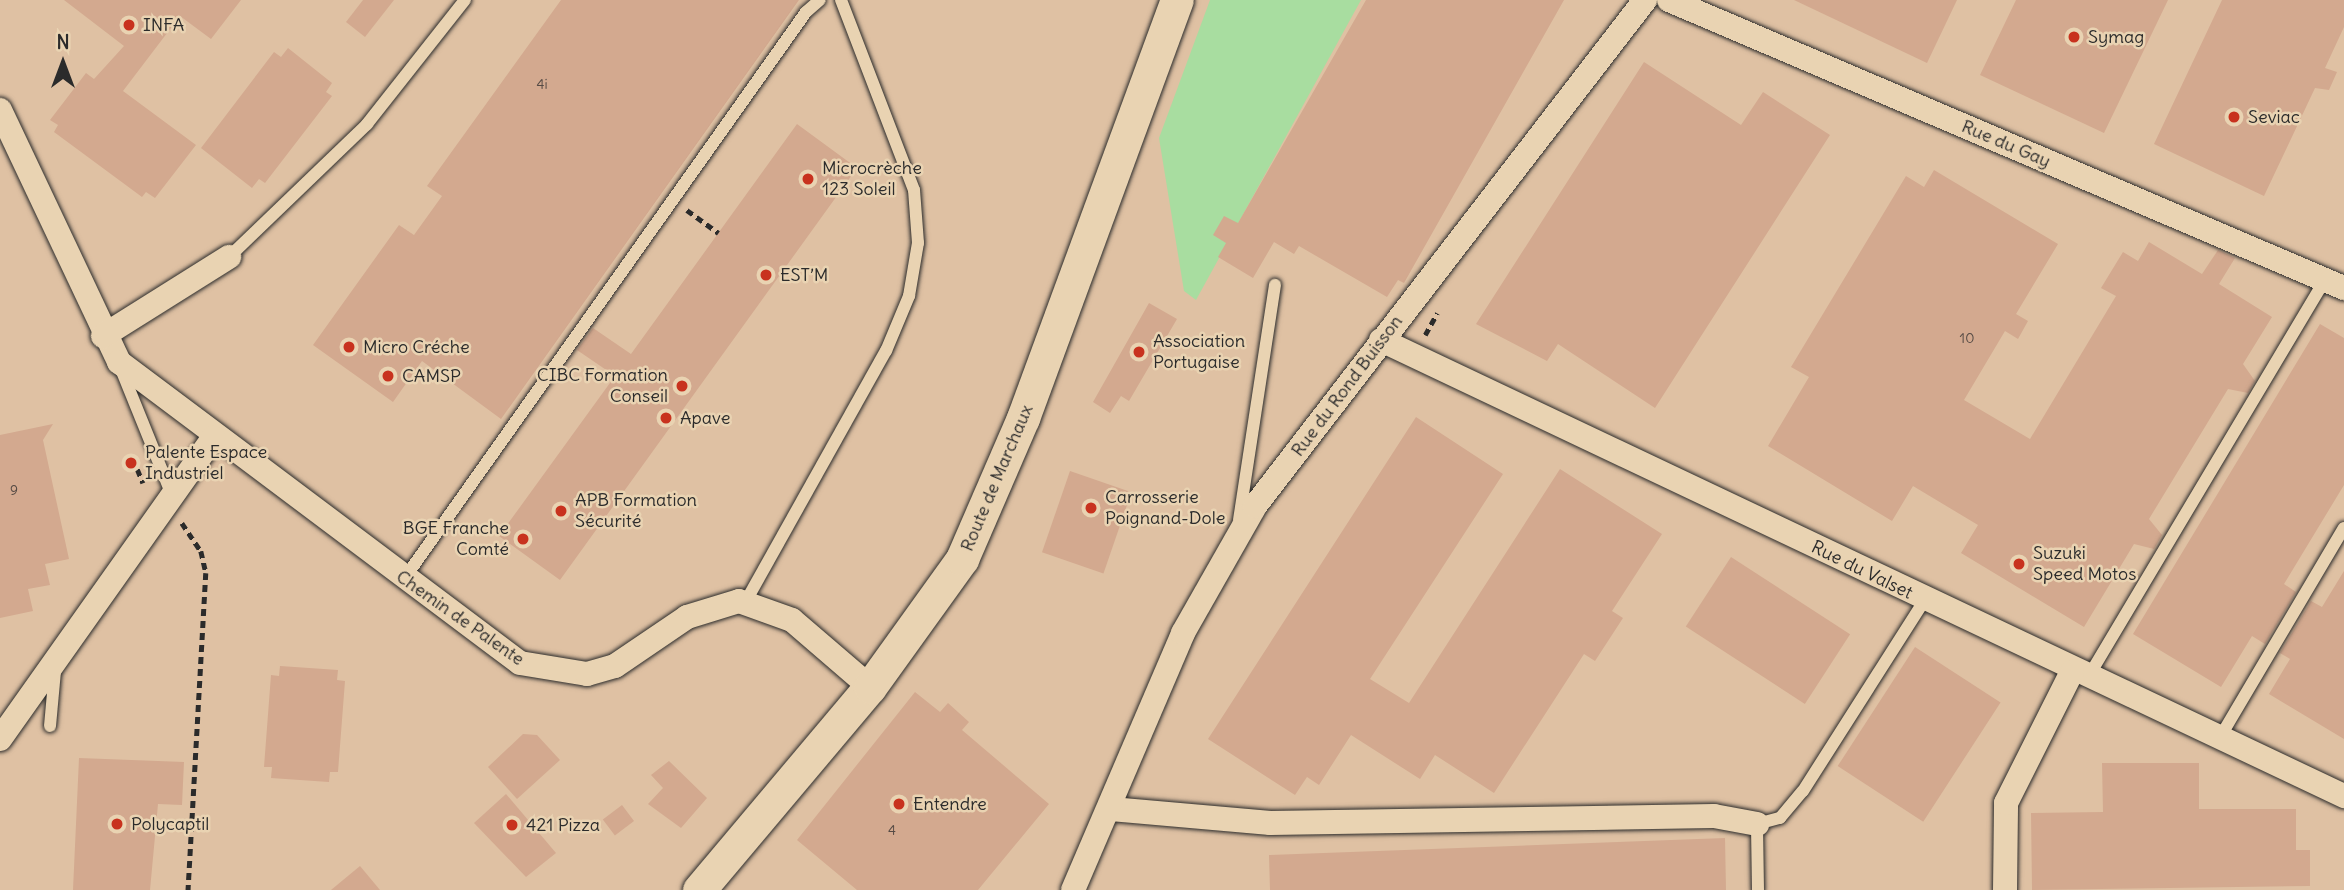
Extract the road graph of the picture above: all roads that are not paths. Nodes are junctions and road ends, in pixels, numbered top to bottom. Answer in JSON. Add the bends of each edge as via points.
{"nodes":[{"id":1,"x":465,"y":0,"type":"edge"},
{"id":2,"x":821,"y":0,"type":"edge"},
{"id":3,"x":841,"y":0,"type":"edge"},
{"id":4,"x":1177,"y":0,"type":"edge"},
{"id":5,"x":1645,"y":0,"type":"edge"},
{"id":6,"x":1669,"y":0,"type":"edge"},
{"id":7,"x":0,"y":110,"type":"edge"},
{"id":8,"x":229,"y":257,"type":"joint"},
{"id":9,"x":2334,"y":284,"type":"edge"},
{"id":10,"x":1275,"y":285,"type":"dead end"},
{"id":11,"x":103,"y":336,"type":"junction"},
{"id":12,"x":1381,"y":340,"type":"junction"},
{"id":13,"x":118,"y":362,"type":"junction"},
{"id":14,"x":213,"y":438,"type":"junction"},
{"id":15,"x":171,"y":493,"type":"junction"},
{"id":16,"x":2344,"y":528,"type":"edge"},
{"id":17,"x":1237,"y":538,"type":"junction"},
{"id":18,"x":404,"y":579,"type":"junction"},
{"id":19,"x":746,"y":601,"type":"junction"},
{"id":20,"x":1924,"y":601,"type":"junction"},
{"id":21,"x":56,"y":659,"type":"junction"},
{"id":22,"x":2080,"y":676,"type":"junction"},
{"id":23,"x":870,"y":687,"type":"junction"},
{"id":24,"x":50,"y":726,"type":"dead end"},
{"id":25,"x":0,"y":739,"type":"edge"},
{"id":26,"x":2219,"y":739,"type":"junction"},
{"id":27,"x":2344,"y":796,"type":"edge"},
{"id":28,"x":1111,"y":808,"type":"junction"},
{"id":29,"x":1757,"y":824,"type":"junction"},
{"id":30,"x":699,"y":890,"type":"edge"},
{"id":31,"x":1073,"y":890,"type":"edge"},
{"id":32,"x":1758,"y":890,"type":"edge"},
{"id":33,"x":2005,"y":890,"type":"edge"}],
"edges":[{"from":1,"to":8,"type":"lane","via":[[367,124]]},
{"from":2,"to":18,"type":"lane","via":[[672,199]]},
{"from":3,"to":19,"type":"lane","via":[[914,190],[918,243],[909,296],[886,351]]},
{"from":4,"to":23,"type":"main road","name":"Route de Marchaux","via":[[1023,418],[962,559]]},
{"from":5,"to":12,"type":"street","name":"Rue du Rond Buisson"},
{"from":6,"to":9,"type":"street","name":"Rue du Gay"},
{"from":7,"to":11,"type":"street","name":"Chemin de Palente"},
{"from":8,"to":11,"type":"street"},
{"from":9,"to":22,"type":"lane"},
{"from":10,"to":17,"type":"lane"},
{"from":11,"to":13,"type":"street","name":"Chemin de Palente"},
{"from":12,"to":17,"type":"street","name":"Rue du Rond Buisson"},
{"from":12,"to":20,"type":"street","name":"Rue du Valset"},
{"from":13,"to":14,"type":"street","name":"Chemin de Palente"},
{"from":13,"to":15,"type":"lane"},
{"from":14,"to":15,"type":"street"},
{"from":14,"to":18,"type":"street","name":"Chemin de Palente"},
{"from":15,"to":21,"type":"street"},
{"from":16,"to":26,"type":"lane"},
{"from":17,"to":28,"type":"street","name":"Rue du Rond Buisson","via":[[1183,633]]},
{"from":18,"to":19,"type":"street","name":"Chemin de Palente","via":[[520,663],[541,671],[587,674],[615,666],[687,617]]},
{"from":19,"to":23,"type":"street","via":[[792,620]]},
{"from":20,"to":22,"type":"street","name":"Rue du Valset"},
{"from":20,"to":29,"type":"lane","via":[[1803,791],[1780,818]]},
{"from":21,"to":24,"type":"lane"},
{"from":21,"to":25,"type":"street"},
{"from":22,"to":26,"type":"street","name":"Rue du Valset"},
{"from":22,"to":33,"type":"street","via":[[2006,803]]},
{"from":23,"to":30,"type":"main road","name":"Route de Marchaux"},
{"from":26,"to":27,"type":"street","name":"Rue du Valset"},
{"from":28,"to":29,"type":"street","via":[[1270,823],[1714,816]]},
{"from":28,"to":31,"type":"street","name":"Rue du Rond Buisson"},
{"from":29,"to":32,"type":"lane"}]}
